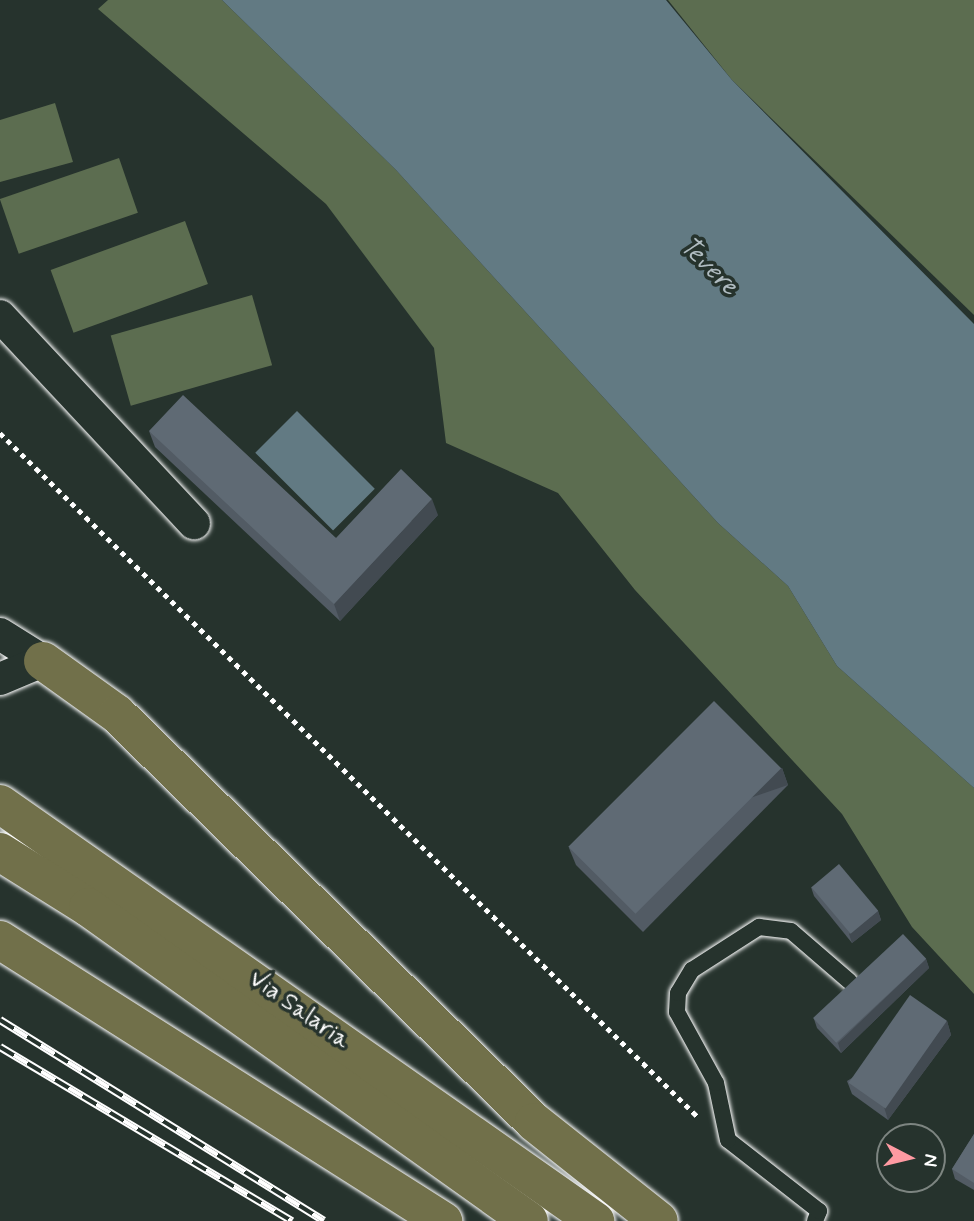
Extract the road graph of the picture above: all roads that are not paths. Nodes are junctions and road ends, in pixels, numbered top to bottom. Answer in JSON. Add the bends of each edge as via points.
{"nodes":[{"id":1,"x":0,"y":316,"type":"edge"},
{"id":2,"x":194,"y":523,"type":"dead end"},
{"id":3,"x":0,"y":634,"type":"edge"},
{"id":4,"x":43,"y":661,"type":"junction"},
{"id":5,"x":0,"y":679,"type":"edge"},
{"id":6,"x":0,"y":804,"type":"edge"},
{"id":7,"x":0,"y":852,"type":"edge"},
{"id":8,"x":0,"y":940,"type":"edge"},
{"id":9,"x":849,"y":981,"type":"edge"},
{"id":10,"x":443,"y":1221,"type":"edge"},
{"id":11,"x":529,"y":1221,"type":"edge"},
{"id":12,"x":595,"y":1221,"type":"edge"},
{"id":13,"x":659,"y":1221,"type":"edge"},
{"id":14,"x":814,"y":1221,"type":"edge"}],
"edges":[{"from":1,"to":2,"type":"street"},
{"from":3,"to":4,"type":"street"},
{"from":4,"to":5,"type":"street"},
{"from":4,"to":13,"type":"main road","via":[[117,714],[534,1122]]},
{"from":6,"to":12,"type":"main road","name":"Via Salaria"},
{"from":7,"to":11,"type":"main road","name":"Via Salaria","via":[[88,906]]},
{"from":8,"to":10,"type":"main road"},
{"from":9,"to":14,"type":"lane","via":[[801,938],[771,927],[740,935],[686,975],[677,1012],[716,1083],[728,1140],[819,1211]]}]}
